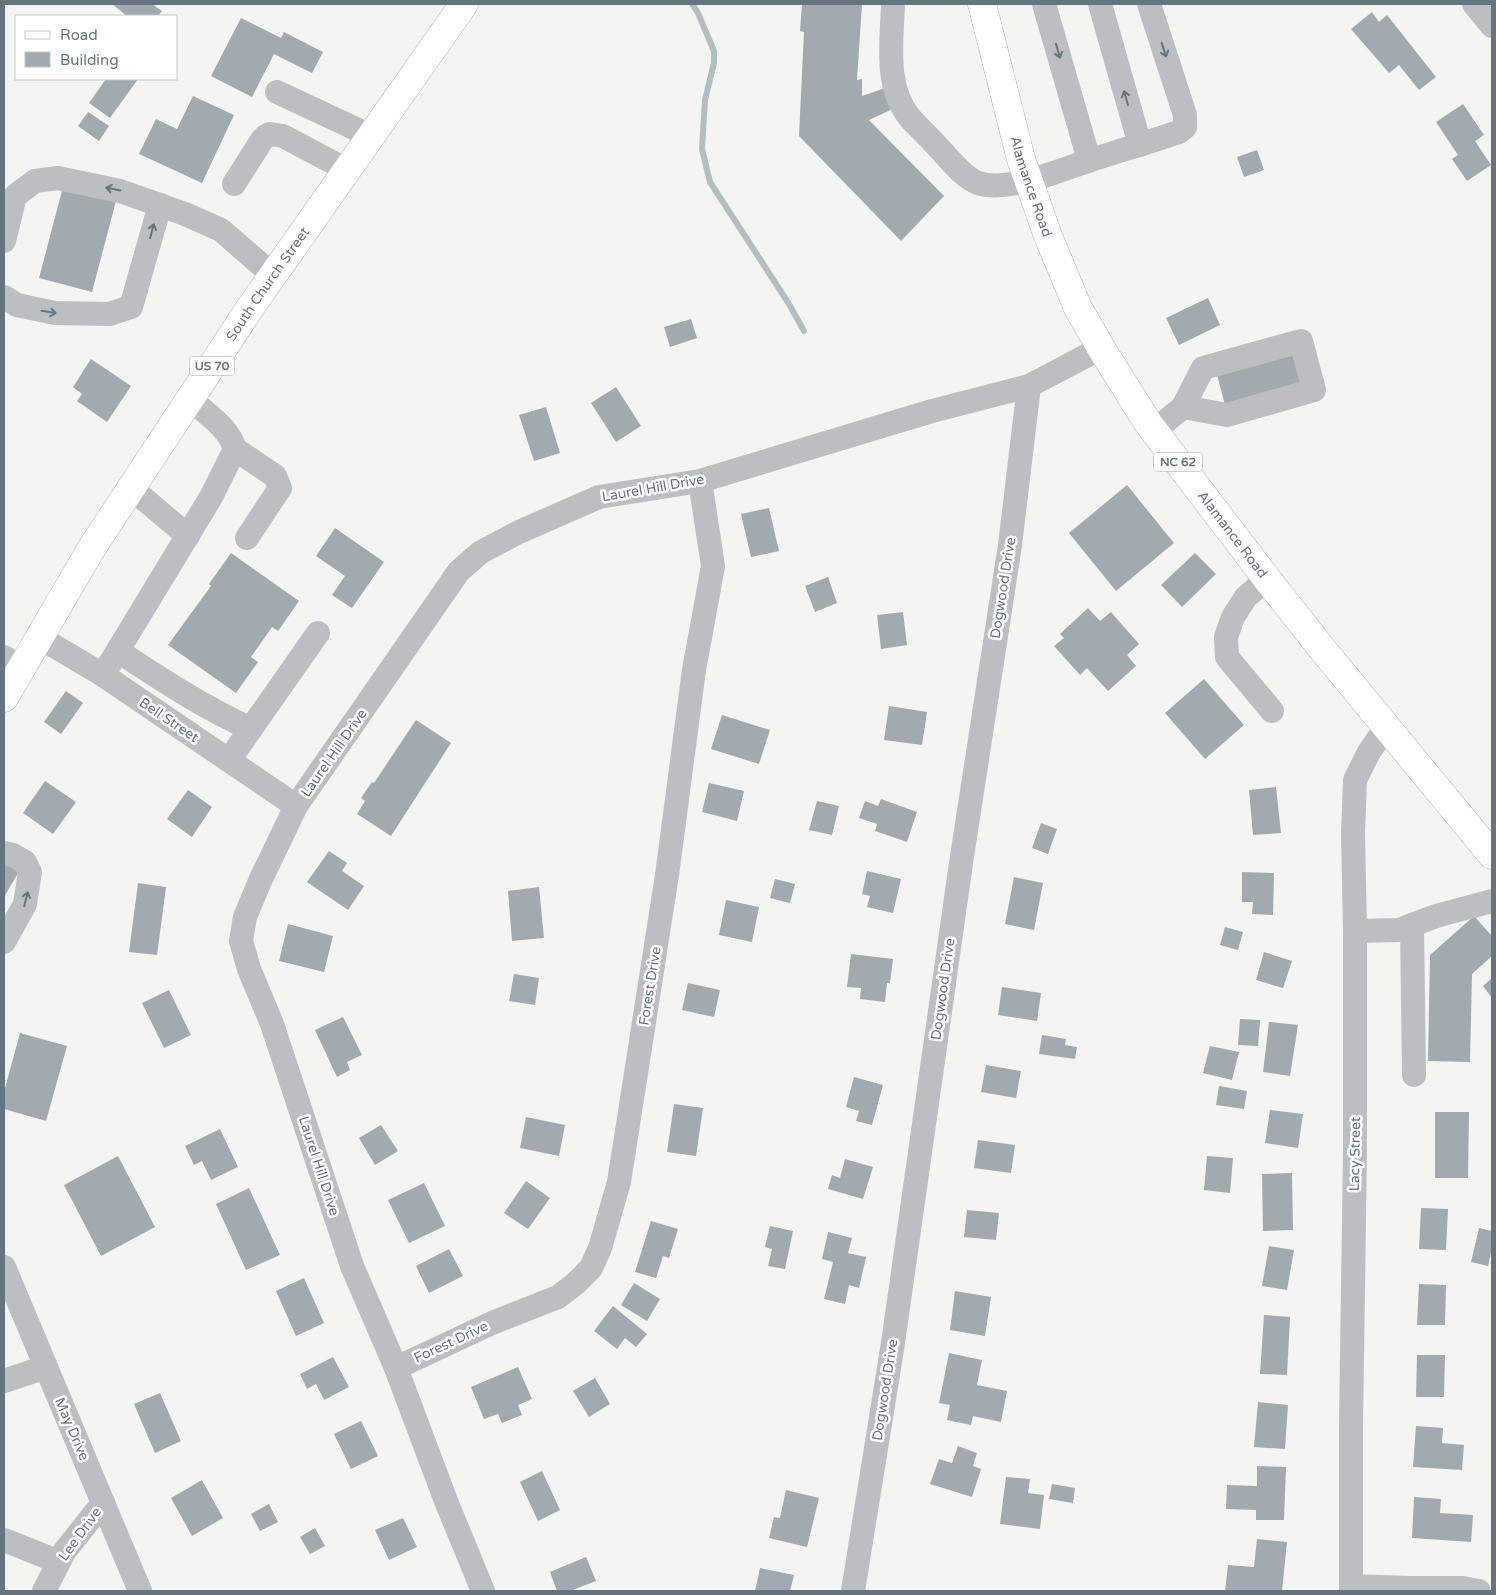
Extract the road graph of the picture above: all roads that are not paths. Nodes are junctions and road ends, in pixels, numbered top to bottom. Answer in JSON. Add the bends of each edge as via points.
{"nodes":[{"id":1,"x":464,"y":4,"type":"edge"},
{"id":2,"x":893,"y":4,"type":"edge"},
{"id":3,"x":982,"y":4,"type":"edge"},
{"id":4,"x":1044,"y":4,"type":"edge"},
{"id":5,"x":1100,"y":4,"type":"edge"},
{"id":6,"x":1150,"y":4,"type":"edge"},
{"id":7,"x":1477,"y":5,"type":"edge"},
{"id":8,"x":1492,"y":26,"type":"edge"},
{"id":9,"x":277,"y":92,"type":"dead end"},
{"id":10,"x":371,"y":136,"type":"junction"},
{"id":11,"x":1140,"y":145,"type":"junction"},
{"id":12,"x":1089,"y":160,"type":"junction"},
{"id":13,"x":347,"y":170,"type":"junction"},
{"id":14,"x":1029,"y":181,"type":"junction"},
{"id":15,"x":234,"y":184,"type":"dead end"},
{"id":16,"x":160,"y":205,"type":"junction"},
{"id":17,"x":4,"y":241,"type":"edge"},
{"id":18,"x":273,"y":275,"type":"junction"},
{"id":19,"x":4,"y":297,"type":"edge"},
{"id":20,"x":1101,"y":348,"type":"junction"},
{"id":21,"x":1029,"y":386,"type":"junction"},
{"id":22,"x":190,"y":399,"type":"junction"},
{"id":23,"x":1183,"y":407,"type":"junction"},
{"id":24,"x":1154,"y":431,"type":"junction"},
{"id":25,"x":235,"y":448,"type":"junction"},
{"id":26,"x":700,"y":481,"type":"junction"},
{"id":27,"x":131,"y":488,"type":"junction"},
{"id":28,"x":188,"y":536,"type":"junction"},
{"id":29,"x":248,"y":538,"type":"dead end"},
{"id":30,"x":1267,"y":579,"type":"junction"},
{"id":31,"x":318,"y":633,"type":"dead end"},
{"id":32,"x":39,"y":637,"type":"junction"},
{"id":33,"x":118,"y":651,"type":"junction"},
{"id":34,"x":12,"y":663,"type":"edge"},
{"id":35,"x":103,"y":675,"type":"junction"},
{"id":36,"x":4,"y":698,"type":"edge"},
{"id":37,"x":1272,"y":711,"type":"dead end"},
{"id":38,"x":1387,"y":726,"type":"junction"},
{"id":39,"x":251,"y":729,"type":"junction"},
{"id":40,"x":229,"y":760,"type":"junction"},
{"id":41,"x":296,"y":806,"type":"junction"},
{"id":42,"x":4,"y":852,"type":"edge"},
{"id":43,"x":1492,"y":855,"type":"edge"},
{"id":44,"x":1492,"y":901,"type":"edge"},
{"id":45,"x":1412,"y":925,"type":"junction"},
{"id":46,"x":1356,"y":931,"type":"junction"},
{"id":47,"x":4,"y":942,"type":"edge"},
{"id":48,"x":1414,"y":1075,"type":"dead end"},
{"id":49,"x":4,"y":1267,"type":"edge"},
{"id":50,"x":46,"y":1367,"type":"junction"},
{"id":51,"x":396,"y":1368,"type":"junction"},
{"id":52,"x":4,"y":1381,"type":"edge"},
{"id":53,"x":103,"y":1503,"type":"junction"},
{"id":54,"x":4,"y":1540,"type":"edge"},
{"id":55,"x":59,"y":1562,"type":"junction"},
{"id":56,"x":1351,"y":1588,"type":"edge"},
{"id":57,"x":44,"y":1591,"type":"edge"},
{"id":58,"x":140,"y":1591,"type":"edge"},
{"id":59,"x":484,"y":1591,"type":"edge"},
{"id":60,"x":853,"y":1591,"type":"edge"},
{"id":61,"x":1480,"y":1591,"type":"edge"}],
"edges":[{"from":1,"to":10,"type":"main road","name":"South Church Street","number":"US 70"},
{"from":2,"to":14,"type":"street","via":[[892,80],[909,117],[966,176],[978,184],[995,186]]},
{"from":3,"to":14,"type":"main road","name":"Alamance Road","number":"NC 62"},
{"from":4,"to":12,"type":"street","one_way":true},
{"from":11,"to":5,"type":"street","one_way":true},
{"from":6,"to":11,"type":"street","one_way":true,"via":[[1185,115],[1185,127]]},
{"from":7,"to":8,"type":"street"},
{"from":9,"to":10,"type":"street"},
{"from":10,"to":13,"type":"main road","name":"South Church Street","number":"US 70"},
{"from":11,"to":12,"type":"street"},
{"from":12,"to":14,"type":"street"},
{"from":13,"to":15,"type":"street","via":[[282,136],[270,134],[262,140]]},
{"from":13,"to":18,"type":"main road","name":"South Church Street","number":"US 70"},
{"from":14,"to":20,"type":"main road","name":"Alamance Road","number":"NC 62","via":[[1078,308]]},
{"from":16,"to":17,"type":"street","one_way":true,"via":[[120,190],[58,178],[35,181],[15,196]]},
{"from":16,"to":18,"type":"street","via":[[221,230]]},
{"from":19,"to":16,"type":"street","one_way":true,"via":[[17,305],[55,313],[109,314],[131,307]]},
{"from":18,"to":22,"type":"main road","name":"South Church Street","number":"US 70"},
{"from":20,"to":21,"type":"street","name":"Laurel Hill Drive"},
{"from":20,"to":24,"type":"main road","name":"Alamance Road","number":"NC 62"},
{"from":21,"to":26,"type":"street","name":"Laurel Hill Drive","via":[[932,411]]},
{"from":21,"to":60,"type":"street","name":"Dogwood Drive","via":[[1010,545],[893,1343]]},
{"from":22,"to":25,"type":"street","via":[[228,434]]},
{"from":22,"to":27,"type":"main road","name":"South Church Street","number":"US 70"},
{"from":23,"to":23,"type":"street","via":[[1228,415],[1314,390],[1301,342],[1203,368]]},
{"from":23,"to":24,"type":"street"},
{"from":24,"to":30,"type":"main road","name":"Alamance Road","number":"NC 62"},
{"from":25,"to":28,"type":"street"},
{"from":25,"to":29,"type":"street","via":[[275,476],[280,488]]},
{"from":26,"to":41,"type":"street","name":"Laurel Hill Drive","via":[[599,497],[481,552],[459,571]]},
{"from":26,"to":51,"type":"street","name":"Forest Drive","via":[[713,566],[694,670],[667,875],[619,1182],[600,1248],[591,1268],[558,1297],[492,1323]]},
{"from":27,"to":28,"type":"street"},
{"from":27,"to":32,"type":"main road","name":"South Church Street","number":"US 70"},
{"from":28,"to":33,"type":"street"},
{"from":30,"to":37,"type":"street","via":[[1246,597],[1233,616],[1226,637],[1227,657]]},
{"from":30,"to":38,"type":"main road","name":"Alamance Road","number":"NC 62"},
{"from":31,"to":39,"type":"street"},
{"from":32,"to":34,"type":"main road","name":"South Church Street","number":"US 70"},
{"from":32,"to":35,"type":"street","name":"Bell Street"},
{"from":33,"to":35,"type":"street"},
{"from":33,"to":39,"type":"street","via":[[189,697]]},
{"from":34,"to":36,"type":"main road","name":"South Church Street","number":"US 70"},
{"from":35,"to":40,"type":"street","name":"Bell Street"},
{"from":38,"to":43,"type":"main road","name":"Alamance Road","number":"NC 62"},
{"from":38,"to":46,"type":"street","name":"Lacy Street","via":[[1368,752],[1355,780]]},
{"from":39,"to":40,"type":"street"},
{"from":40,"to":41,"type":"street","name":"Bell Street"},
{"from":41,"to":51,"type":"street","name":"Laurel Hill Drive","via":[[245,917],[241,941],[248,969],[272,1024],[352,1266]]},
{"from":47,"to":42,"type":"street","one_way":true,"via":[[25,904],[30,872],[25,862]]},
{"from":44,"to":45,"type":"street"},
{"from":45,"to":46,"type":"street","via":[[1399,930]]},
{"from":45,"to":48,"type":"street"},
{"from":46,"to":56,"type":"street","name":"Lacy Street"},
{"from":49,"to":50,"type":"street","name":"May Drive"},
{"from":50,"to":52,"type":"street"},
{"from":50,"to":53,"type":"street","name":"May Drive"},
{"from":51,"to":59,"type":"street","name":"Laurel Hill Drive"},
{"from":53,"to":55,"type":"street","name":"Lee Drive"},
{"from":53,"to":58,"type":"street","name":"May Drive"},
{"from":54,"to":55,"type":"street"},
{"from":55,"to":57,"type":"street","name":"Lee Drive"},
{"from":56,"to":61,"type":"street","via":[[1463,1588]]}]}
